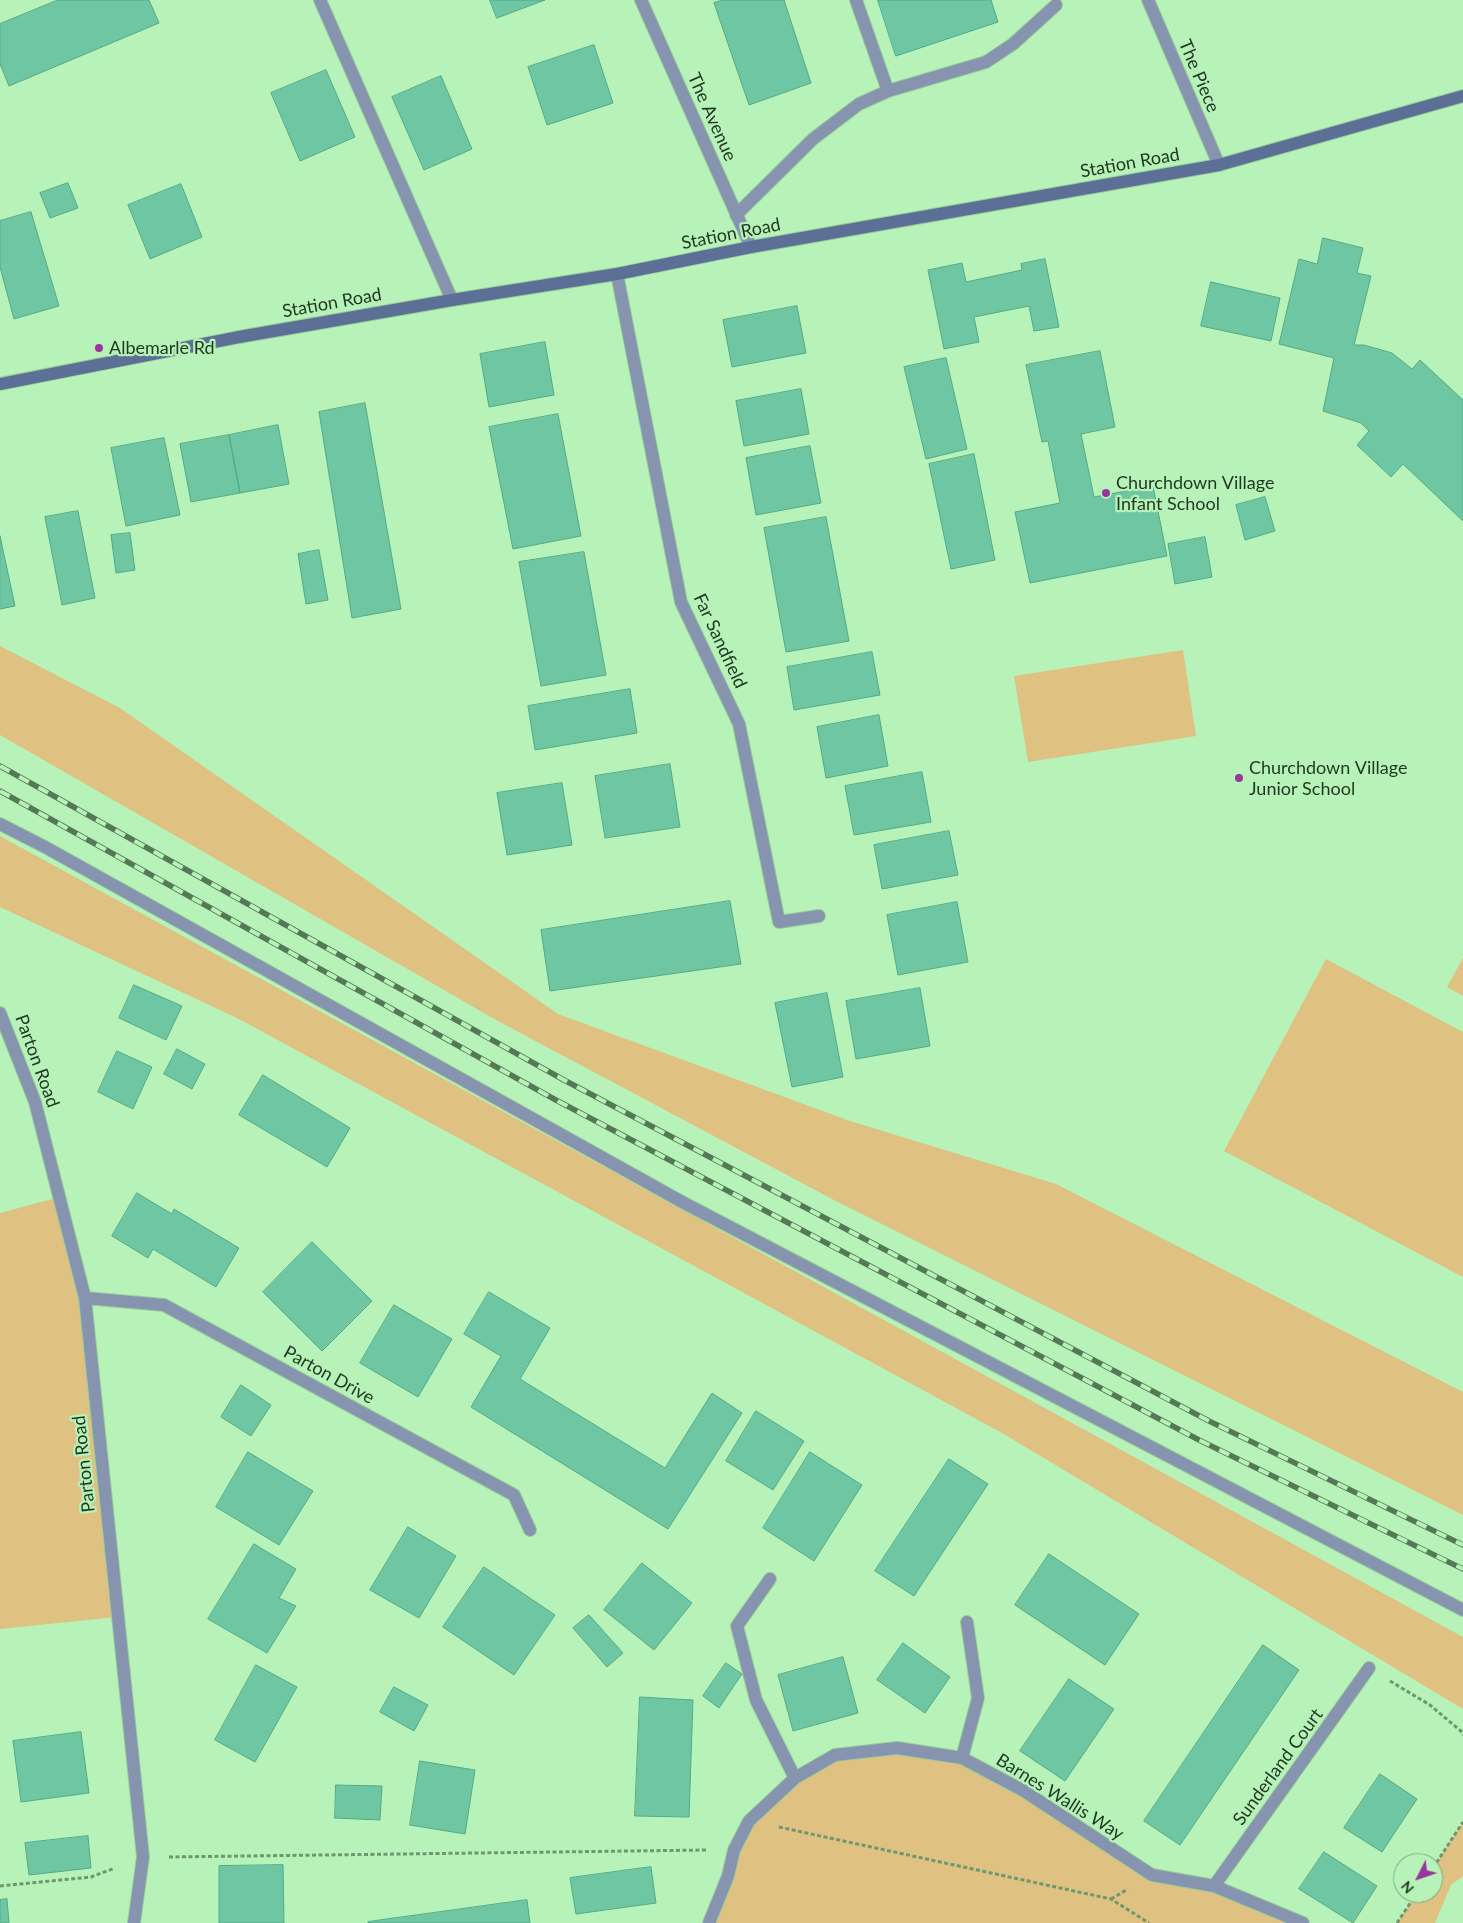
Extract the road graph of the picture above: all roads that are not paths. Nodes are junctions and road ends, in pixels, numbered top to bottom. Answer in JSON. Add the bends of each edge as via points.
{"nodes":[{"id":1,"x":320,"y":0,"type":"edge"},
{"id":2,"x":641,"y":0,"type":"edge"},
{"id":3,"x":856,"y":0,"type":"edge"},
{"id":4,"x":1148,"y":0,"type":"edge"},
{"id":5,"x":1056,"y":5,"type":"dead end"},
{"id":6,"x":888,"y":91,"type":"junction"},
{"id":7,"x":1463,"y":96,"type":"edge"},
{"id":8,"x":1219,"y":165,"type":"junction"},
{"id":9,"x":736,"y":215,"type":"junction"},
{"id":10,"x":751,"y":247,"type":"junction"},
{"id":11,"x":617,"y":274,"type":"junction"},
{"id":12,"x":452,"y":300,"type":"junction"},
{"id":13,"x":0,"y":384,"type":"edge"},
{"id":14,"x":0,"y":824,"type":"edge"},
{"id":15,"x":819,"y":916,"type":"dead end"},
{"id":16,"x":0,"y":1013,"type":"edge"},
{"id":17,"x":85,"y":1298,"type":"junction"},
{"id":18,"x":530,"y":1530,"type":"dead end"},
{"id":19,"x":770,"y":1578,"type":"dead end"},
{"id":20,"x":1463,"y":1610,"type":"edge"},
{"id":21,"x":967,"y":1622,"type":"dead end"},
{"id":22,"x":1369,"y":1668,"type":"road end"},
{"id":23,"x":962,"y":1758,"type":"junction"},
{"id":24,"x":795,"y":1778,"type":"junction"},
{"id":25,"x":1214,"y":1886,"type":"junction"},
{"id":26,"x":134,"y":1923,"type":"edge"},
{"id":27,"x":709,"y":1923,"type":"edge"},
{"id":28,"x":1303,"y":1923,"type":"edge"}],
"edges":[{"from":1,"to":12,"type":"street"},
{"from":2,"to":9,"type":"street","name":"The Avenue"},
{"from":3,"to":6,"type":"street"},
{"from":4,"to":8,"type":"street","name":"The Piece"},
{"from":5,"to":6,"type":"street","via":[[1013,44],[986,62]]},
{"from":6,"to":9,"type":"street","via":[[859,104],[813,139]]},
{"from":7,"to":8,"type":"street","name":"Station Road"},
{"from":8,"to":10,"type":"street","name":"Station Road"},
{"from":9,"to":10,"type":"street","name":"The Avenue"},
{"from":10,"to":11,"type":"street","name":"Station Road"},
{"from":11,"to":12,"type":"street","name":"Station Road"},
{"from":11,"to":15,"type":"street","name":"Far Sandfield","via":[[681,602],[739,724],[779,922]]},
{"from":12,"to":13,"type":"street","name":"Station Road"},
{"from":14,"to":20,"type":"street","via":[[684,1203]]},
{"from":16,"to":17,"type":"street","name":"Parton Road","via":[[35,1102]]},
{"from":17,"to":18,"type":"street","name":"Parton Drive","via":[[164,1305],[514,1495]]},
{"from":17,"to":26,"type":"street","name":"Parton Road","via":[[143,1857]]},
{"from":19,"to":24,"type":"street","via":[[736,1626],[756,1700]]},
{"from":21,"to":23,"type":"street","via":[[978,1698]]},
{"from":22,"to":25,"type":"street","name":"Sunderland Court"},
{"from":23,"to":24,"type":"street","name":"Barnes Wallis Way","via":[[897,1748],[835,1754]]},
{"from":23,"to":25,"type":"street","name":"Barnes Wallis Way","via":[[1024,1791],[1152,1875]]},
{"from":24,"to":27,"type":"street","name":"Barnes Wallis Way","via":[[749,1821],[734,1850],[728,1876]]},
{"from":25,"to":28,"type":"street","name":"Barnes Wallis Way"}]}
